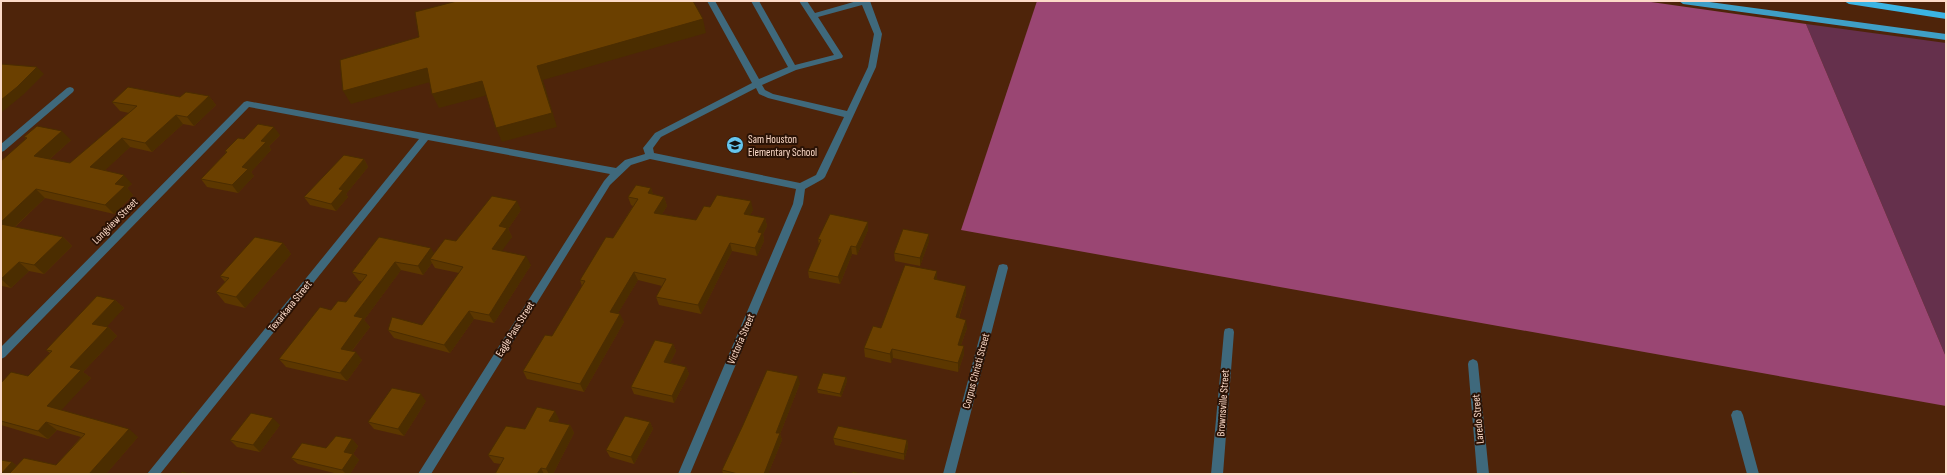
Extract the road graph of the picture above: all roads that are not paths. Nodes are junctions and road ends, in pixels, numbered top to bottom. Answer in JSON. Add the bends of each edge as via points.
{"nodes":[{"id":1,"x":711,"y":1,"type":"edge"},
{"id":2,"x":755,"y":1,"type":"edge"},
{"id":3,"x":803,"y":1,"type":"edge"},
{"id":4,"x":865,"y":1,"type":"edge"},
{"id":5,"x":1683,"y":1,"type":"edge"},
{"id":6,"x":1849,"y":1,"type":"edge"},
{"id":7,"x":813,"y":16,"type":"junction"},
{"id":8,"x":1946,"y":16,"type":"edge"},
{"id":9,"x":1946,"y":37,"type":"edge"},
{"id":10,"x":793,"y":68,"type":"junction"},
{"id":11,"x":757,"y":84,"type":"junction"},
{"id":12,"x":70,"y":90,"type":"dead end"},
{"id":13,"x":850,"y":115,"type":"junction"},
{"id":14,"x":426,"y":137,"type":"junction"},
{"id":15,"x":1,"y":149,"type":"edge"},
{"id":16,"x":650,"y":156,"type":"junction"},
{"id":17,"x":618,"y":172,"type":"junction"},
{"id":18,"x":801,"y":187,"type":"junction"},
{"id":19,"x":1003,"y":268,"type":"dead end"},
{"id":20,"x":1228,"y":332,"type":"dead end"},
{"id":21,"x":1,"y":354,"type":"edge"},
{"id":22,"x":1473,"y":364,"type":"dead end"},
{"id":23,"x":1737,"y":415,"type":"dead end"},
{"id":24,"x":153,"y":474,"type":"edge"},
{"id":25,"x":424,"y":474,"type":"edge"},
{"id":26,"x":684,"y":474,"type":"edge"},
{"id":27,"x":950,"y":474,"type":"edge"},
{"id":28,"x":1217,"y":474,"type":"edge"},
{"id":29,"x":1483,"y":474,"type":"edge"},
{"id":30,"x":1753,"y":474,"type":"edge"}],
"edges":[{"from":1,"to":11,"type":"street"},
{"from":2,"to":10,"type":"street"},
{"from":3,"to":7,"type":"street"},
{"from":4,"to":7,"type":"street"},
{"from":4,"to":13,"type":"street","via":[[878,34],[872,67]]},
{"from":5,"to":9,"type":"main road"},
{"from":6,"to":8,"type":"highway"},
{"from":7,"to":10,"type":"street","via":[[839,56]]},
{"from":10,"to":11,"type":"street"},
{"from":11,"to":13,"type":"street","via":[[762,92],[771,96]]},
{"from":11,"to":16,"type":"street","via":[[658,134],[648,148]]},
{"from":12,"to":15,"type":"street"},
{"from":13,"to":18,"type":"street","via":[[820,177]]},
{"from":14,"to":17,"type":"street"},
{"from":14,"to":21,"type":"street","name":"Longview Street","via":[[246,104]]},
{"from":14,"to":24,"type":"street","name":"Texarkana Street"},
{"from":16,"to":17,"type":"street","name":"Eagle Pass Street","via":[[628,162]]},
{"from":16,"to":18,"type":"street"},
{"from":17,"to":25,"type":"street","name":"Eagle Pass Street","via":[[607,183]]},
{"from":18,"to":26,"type":"street","name":"Victoria Street","via":[[798,204]]},
{"from":19,"to":27,"type":"street","name":"Corpus Christi Street"},
{"from":20,"to":28,"type":"street","name":"Brownsville Street"},
{"from":22,"to":29,"type":"street","name":"Laredo Street"},
{"from":23,"to":30,"type":"street"}]}
